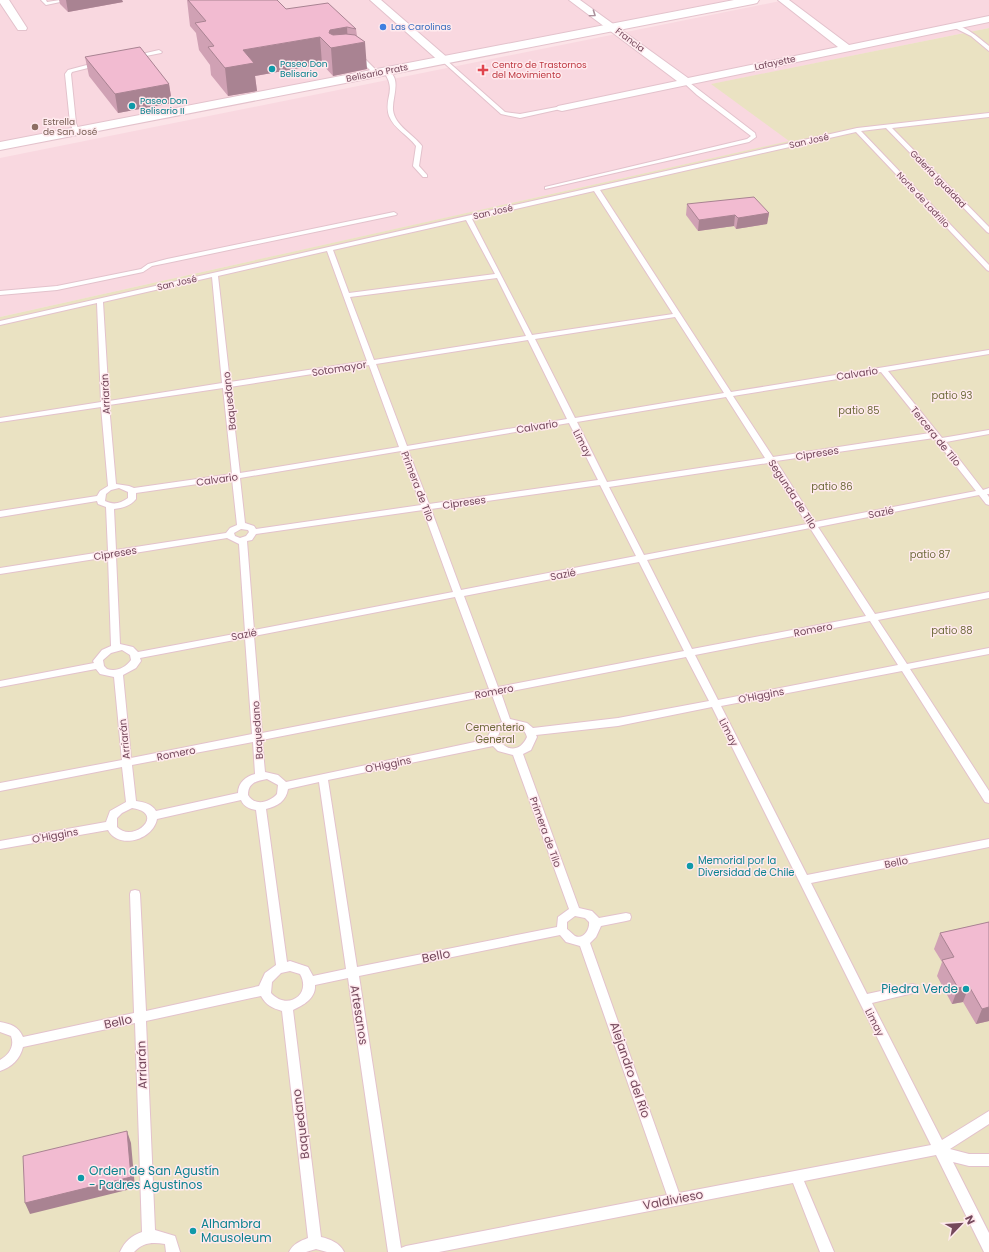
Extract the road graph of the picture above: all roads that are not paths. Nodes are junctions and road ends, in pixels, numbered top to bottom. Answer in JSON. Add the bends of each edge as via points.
{"nodes":[{"id":1,"x":4,"y":0,"type":"edge"},
{"id":2,"x":43,"y":0,"type":"edge"},
{"id":3,"x":375,"y":0,"type":"edge"},
{"id":4,"x":574,"y":0,"type":"edge"},
{"id":5,"x":753,"y":0,"type":"edge"},
{"id":6,"x":784,"y":0,"type":"edge"},
{"id":7,"x":63,"y":1,"type":"edge"},
{"id":8,"x":989,"y":19,"type":"edge"},
{"id":9,"x":955,"y":26,"type":"junction"},
{"id":10,"x":22,"y":28,"type":"dead end"},
{"id":11,"x":613,"y":28,"type":"junction"},
{"id":12,"x":846,"y":48,"type":"junction"},
{"id":13,"x":988,"y":48,"type":"edge"},
{"id":14,"x":159,"y":52,"type":"dead end"},
{"id":15,"x":350,"y":57,"type":"edge"},
{"id":16,"x":129,"y":58,"type":"edge"},
{"id":17,"x":445,"y":60,"type":"junction"},
{"id":18,"x":106,"y":62,"type":"edge"},
{"id":19,"x":381,"y":72,"type":"junction"},
{"id":20,"x":686,"y":82,"type":"junction"},
{"id":21,"x":562,"y":108,"type":"joint"},
{"id":22,"x":989,"y":115,"type":"edge"},
{"id":23,"x":887,"y":126,"type":"junction"},
{"id":24,"x":857,"y":130,"type":"junction"},
{"id":25,"x":76,"y":131,"type":"junction"},
{"id":26,"x":0,"y":146,"type":"edge"},
{"id":27,"x":425,"y":176,"type":"dead end"},
{"id":28,"x":547,"y":188,"type":"dead end"},
{"id":29,"x":596,"y":189,"type":"junction"},
{"id":30,"x":394,"y":214,"type":"dead end"},
{"id":31,"x":468,"y":218,"type":"junction"},
{"id":32,"x":989,"y":231,"type":"edge"},
{"id":33,"x":329,"y":249,"type":"junction"},
{"id":34,"x":989,"y":269,"type":"edge"},
{"id":35,"x":215,"y":275,"type":"junction"},
{"id":36,"x":499,"y":276,"type":"junction"},
{"id":37,"x":0,"y":293,"type":"edge"},
{"id":38,"x":346,"y":295,"type":"junction"},
{"id":39,"x":100,"y":301,"type":"junction"},
{"id":40,"x":677,"y":315,"type":"junction"},
{"id":41,"x":0,"y":323,"type":"edge"},
{"id":42,"x":530,"y":338,"type":"junction"},
{"id":43,"x":989,"y":352,"type":"edge"},
{"id":44,"x":372,"y":362,"type":"junction"},
{"id":45,"x":883,"y":369,"type":"junction"},
{"id":46,"x":227,"y":385,"type":"junction"},
{"id":47,"x":728,"y":394,"type":"junction"},
{"id":48,"x":105,"y":404,"type":"junction"},
{"id":49,"x":0,"y":420,"type":"edge"},
{"id":50,"x":572,"y":420,"type":"junction"},
{"id":51,"x":989,"y":432,"type":"edge"},
{"id":52,"x":938,"y":438,"type":"junction"},
{"id":53,"x":404,"y":448,"type":"junction"},
{"id":54,"x":770,"y":460,"type":"junction"},
{"id":55,"x":236,"y":476,"type":"junction"},
{"id":56,"x":604,"y":483,"type":"junction"},
{"id":57,"x":112,"y":487,"type":"junction"},
{"id":58,"x":132,"y":491,"type":"junction"},
{"id":59,"x":985,"y":492,"type":"edge"},
{"id":60,"x":100,"y":498,"type":"junction"},
{"id":61,"x":989,"y":502,"type":"edge"},
{"id":62,"x":110,"y":506,"type":"junction"},
{"id":63,"x":426,"y":508,"type":"junction"},
{"id":64,"x":0,"y":514,"type":"edge"},
{"id":65,"x":241,"y":526,"type":"junction"},
{"id":66,"x":813,"y":526,"type":"junction"},
{"id":67,"x":253,"y":532,"type":"junction"},
{"id":68,"x":230,"y":535,"type":"junction"},
{"id":69,"x":243,"y":540,"type":"junction"},
{"id":70,"x":112,"y":553,"type":"junction"},
{"id":71,"x":642,"y":559,"type":"junction"},
{"id":72,"x":0,"y":571,"type":"edge"},
{"id":73,"x":459,"y":594,"type":"junction"},
{"id":74,"x":989,"y":595,"type":"edge"},
{"id":75,"x":872,"y":617,"type":"junction"},
{"id":76,"x":250,"y":633,"type":"junction"},
{"id":77,"x":116,"y":648,"type":"junction"},
{"id":78,"x":989,"y":651,"type":"edge"},
{"id":79,"x":689,"y":653,"type":"junction"},
{"id":80,"x":136,"y":656,"type":"junction"},
{"id":81,"x":99,"y":665,"type":"junction"},
{"id":82,"x":904,"y":667,"type":"junction"},
{"id":83,"x":118,"y":673,"type":"junction"},
{"id":84,"x":0,"y":684,"type":"edge"},
{"id":85,"x":495,"y":691,"type":"junction"},
{"id":86,"x":715,"y":704,"type":"junction"},
{"id":87,"x":508,"y":723,"type":"junction"},
{"id":88,"x":531,"y":732,"type":"junction"},
{"id":89,"x":257,"y":737,"type":"junction"},
{"id":90,"x":494,"y":742,"type":"junction"},
{"id":91,"x":517,"y":752,"type":"junction"},
{"id":92,"x":127,"y":763,"type":"junction"},
{"id":93,"x":260,"y":776,"type":"junction"},
{"id":94,"x":323,"y":777,"type":"junction"},
{"id":95,"x":283,"y":786,"type":"junction"},
{"id":96,"x":0,"y":787,"type":"edge"},
{"id":97,"x":243,"y":796,"type":"junction"},
{"id":98,"x":989,"y":799,"type":"edge"},
{"id":99,"x":131,"y":804,"type":"junction"},
{"id":100,"x":261,"y":806,"type":"junction"},
{"id":101,"x":153,"y":816,"type":"junction"},
{"id":102,"x":111,"y":825,"type":"junction"},
{"id":103,"x":989,"y":843,"type":"edge"},
{"id":104,"x":0,"y":845,"type":"edge"},
{"id":105,"x":804,"y":880,"type":"junction"},
{"id":106,"x":135,"y":894,"type":"dead end"},
{"id":107,"x":575,"y":912,"type":"junction"},
{"id":108,"x":626,"y":917,"type":"dead end"},
{"id":109,"x":595,"y":923,"type":"junction"},
{"id":110,"x":562,"y":930,"type":"junction"},
{"id":111,"x":584,"y":940,"type":"junction"},
{"id":112,"x":282,"y":967,"type":"junction"},
{"id":113,"x":353,"y":972,"type":"junction"},
{"id":114,"x":310,"y":981,"type":"junction"},
{"id":115,"x":913,"y":989,"type":"dead end"},
{"id":116,"x":265,"y":990,"type":"junction"},
{"id":117,"x":864,"y":1000,"type":"junction"},
{"id":118,"x":287,"y":1006,"type":"junction"},
{"id":119,"x":140,"y":1017,"type":"junction"},
{"id":120,"x":0,"y":1027,"type":"edge"},
{"id":121,"x":19,"y":1043,"type":"junction"},
{"id":122,"x":0,"y":1066,"type":"edge"},
{"id":123,"x":989,"y":1117,"type":"edge"},
{"id":124,"x":939,"y":1149,"type":"junction"},
{"id":125,"x":989,"y":1160,"type":"edge"},
{"id":126,"x":796,"y":1176,"type":"junction"},
{"id":127,"x":676,"y":1200,"type":"junction"},
{"id":128,"x":149,"y":1236,"type":"junction"},
{"id":129,"x":315,"y":1242,"type":"junction"},
{"id":130,"x":989,"y":1248,"type":"edge"},
{"id":131,"x":127,"y":1252,"type":"edge"},
{"id":132,"x":173,"y":1252,"type":"edge"},
{"id":133,"x":296,"y":1252,"type":"edge"},
{"id":134,"x":337,"y":1252,"type":"edge"},
{"id":135,"x":395,"y":1252,"type":"edge"},
{"id":136,"x":406,"y":1252,"type":"edge"},
{"id":137,"x":827,"y":1252,"type":"edge"}],
"edges":[{"from":1,"to":10,"type":"street"},
{"from":2,"to":7,"type":"lane","via":[[46,4]]},
{"from":3,"to":17,"type":"street"},
{"from":4,"to":11,"type":"street","name":"Francia","one_way":true},
{"from":5,"to":11,"type":"street","name":"Belisario Prats"},
{"from":6,"to":12,"type":"street"},
{"from":8,"to":9,"type":"street","name":"Lafayette"},
{"from":9,"to":12,"type":"street","name":"Lafayette"},
{"from":9,"to":13,"type":"lane","via":[[973,35]]},
{"from":11,"to":17,"type":"street","name":"Belisario Prats"},
{"from":11,"to":20,"type":"street","name":"Francia"},
{"from":12,"to":20,"type":"street","name":"Lafayette"},
{"from":14,"to":16,"type":"lane"},
{"from":15,"to":19,"type":"lane","via":[[360,58]]},
{"from":17,"to":19,"type":"street","name":"Belisario Prats"},
{"from":17,"to":21,"type":"lane","via":[[503,113],[520,116]]},
{"from":18,"to":25,"type":"lane","via":[[70,71],[68,74]]},
{"from":19,"to":25,"type":"street","name":"Belisario Prats"},
{"from":19,"to":27,"type":"lane","via":[[393,79],[390,110],[392,117],[419,146],[416,166]]},
{"from":20,"to":21,"type":"street","name":"Lafayette"},
{"from":20,"to":28,"type":"lane","via":[[754,136],[749,140]]},
{"from":22,"to":23,"type":"lane","name":"San José"},
{"from":23,"to":24,"type":"lane","name":"San José"},
{"from":23,"to":32,"type":"lane","name":"Galería Igualdad"},
{"from":24,"to":29,"type":"lane","name":"San José"},
{"from":24,"to":34,"type":"lane","name":"Norte de Ladrillo"},
{"from":25,"to":26,"type":"street","name":"Belisario Prats"},
{"from":29,"to":31,"type":"lane","name":"San José"},
{"from":29,"to":40,"type":"lane","name":"Segunda de TIlo"},
{"from":30,"to":37,"type":"lane","via":[[167,261],[130,274],[57,288]]},
{"from":31,"to":33,"type":"lane","name":"San José"},
{"from":31,"to":36,"type":"lane","name":"Limay"},
{"from":33,"to":35,"type":"lane","name":"San José"},
{"from":33,"to":38,"type":"lane","name":"Primera de Tilo"},
{"from":35,"to":39,"type":"lane","name":"San José"},
{"from":35,"to":46,"type":"lane","name":"Baquedano"},
{"from":36,"to":38,"type":"lane"},
{"from":36,"to":42,"type":"lane","name":"Limay"},
{"from":38,"to":44,"type":"lane","name":"Primera de Tilo"},
{"from":39,"to":41,"type":"lane","name":"San José"},
{"from":39,"to":48,"type":"lane","name":"Arriarán"},
{"from":40,"to":42,"type":"lane","name":"Sotomayor"},
{"from":40,"to":47,"type":"lane","name":"Segunda de TIlo"},
{"from":42,"to":44,"type":"lane","name":"Sotomayor"},
{"from":42,"to":50,"type":"lane","name":"Limay"},
{"from":43,"to":45,"type":"lane","name":"Calvario"},
{"from":44,"to":46,"type":"lane","name":"Sotomayor"},
{"from":44,"to":53,"type":"lane","name":"Primera de Tilo"},
{"from":45,"to":47,"type":"lane","name":"Calvario"},
{"from":45,"to":52,"type":"lane","name":"Tercera de Tilo"},
{"from":46,"to":48,"type":"lane","name":"Sotomayor"},
{"from":46,"to":55,"type":"lane","name":"Baquedano"},
{"from":47,"to":50,"type":"lane","name":"Calvario"},
{"from":47,"to":54,"type":"lane","name":"Segunda de TIlo"},
{"from":48,"to":49,"type":"lane","name":"Sotomayor"},
{"from":48,"to":57,"type":"lane","name":"Arriarán"},
{"from":50,"to":53,"type":"lane","name":"Calvario"},
{"from":50,"to":56,"type":"lane","name":"Limay"},
{"from":51,"to":52,"type":"lane","name":"Cipreses"},
{"from":52,"to":54,"type":"lane","name":"Cipreses"},
{"from":52,"to":59,"type":"lane","name":"Tercera de Tilo"},
{"from":53,"to":55,"type":"lane","name":"Calvario"},
{"from":53,"to":63,"type":"lane","name":"Primera de Tilo"},
{"from":54,"to":56,"type":"lane","name":"Cipreses"},
{"from":54,"to":66,"type":"lane","name":"Segunda de TIlo"},
{"from":55,"to":58,"type":"lane","name":"Calvario"},
{"from":55,"to":65,"type":"lane","name":"Baquedano"},
{"from":56,"to":63,"type":"lane","name":"Cipreses"},
{"from":56,"to":71,"type":"lane","name":"Limay"},
{"from":57,"to":58,"type":"lane","via":[[124,486]]},
{"from":57,"to":60,"type":"lane","via":[[101,494]]},
{"from":58,"to":62,"type":"lane","via":[[132,499],[128,502]]},
{"from":59,"to":61,"type":"lane","name":"Tercera de Tilo"},
{"from":59,"to":66,"type":"lane","name":"Sazié"},
{"from":60,"to":62,"type":"lane","via":[[101,502]]},
{"from":60,"to":64,"type":"lane"},
{"from":62,"to":70,"type":"lane"},
{"from":63,"to":67,"type":"lane","name":"Cipreses"},
{"from":63,"to":73,"type":"lane","name":"Primera de Tilo"},
{"from":65,"to":67,"type":"lane","via":[[248,527]]},
{"from":65,"to":68,"type":"lane","via":[[232,530]]},
{"from":66,"to":71,"type":"lane","name":"Sazié"},
{"from":66,"to":75,"type":"lane","name":"Segunda de TIlo"},
{"from":67,"to":69,"type":"lane","via":[[249,538]]},
{"from":68,"to":69,"type":"lane","via":[[233,539]]},
{"from":68,"to":70,"type":"lane","name":"Cipreses"},
{"from":69,"to":76,"type":"lane","name":"Baquedano"},
{"from":70,"to":72,"type":"lane","name":"Cipreses"},
{"from":70,"to":77,"type":"lane"},
{"from":71,"to":73,"type":"lane","name":"Sazié"},
{"from":71,"to":79,"type":"lane","name":"Limay"},
{"from":73,"to":76,"type":"lane","name":"Sazié"},
{"from":73,"to":85,"type":"lane","name":"Primera de Tilo"},
{"from":74,"to":75,"type":"lane","name":"Romero"},
{"from":75,"to":79,"type":"lane","name":"Romero"},
{"from":75,"to":82,"type":"lane","name":"Segunda de TIlo"},
{"from":76,"to":80,"type":"lane","name":"Sazié"},
{"from":76,"to":89,"type":"lane","name":"Baquedano"},
{"from":77,"to":80,"type":"lane","via":[[131,650]]},
{"from":77,"to":81,"type":"lane","via":[[100,656]]},
{"from":78,"to":82,"type":"lane","name":"O'Higgins"},
{"from":79,"to":85,"type":"lane","name":"Romero"},
{"from":79,"to":86,"type":"lane","name":"Limay"},
{"from":80,"to":83,"type":"lane","via":[[134,665]]},
{"from":81,"to":83,"type":"lane","via":[[105,672]]},
{"from":81,"to":84,"type":"lane"},
{"from":82,"to":86,"type":"lane","name":"O'Higgins"},
{"from":82,"to":98,"type":"lane","name":"Segunda de TIlo"},
{"from":83,"to":92,"type":"lane","name":"Arriarán"},
{"from":85,"to":87,"type":"lane","name":"Primera de Tilo"},
{"from":85,"to":89,"type":"lane","name":"Romero"},
{"from":86,"to":88,"type":"lane","name":"O'Higgins","via":[[618,722]]},
{"from":86,"to":105,"type":"lane","name":"Limay"},
{"from":87,"to":88,"type":"lane","via":[[524,725]]},
{"from":87,"to":90,"type":"lane","via":[[494,733]]},
{"from":88,"to":91,"type":"lane","via":[[531,742],[524,750]]},
{"from":89,"to":92,"type":"lane","name":"Romero"},
{"from":89,"to":93,"type":"lane","name":"Baquedano"},
{"from":90,"to":91,"type":"lane","via":[[501,749]]},
{"from":90,"to":94,"type":"lane","name":"O'Higgins"},
{"from":91,"to":107,"type":"lane","name":"Primera de Tilo"},
{"from":92,"to":96,"type":"lane","name":"Romero"},
{"from":92,"to":99,"type":"lane","name":"Arriarán"},
{"from":93,"to":95,"type":"lane","via":[[274,777],[280,780]]},
{"from":93,"to":97,"type":"lane","via":[[246,783]]},
{"from":94,"to":95,"type":"lane","name":"O'Higgins"},
{"from":94,"to":113,"type":"lane","name":"Artesanos"},
{"from":95,"to":100,"type":"lane","via":[[281,797],[269,805]]},
{"from":97,"to":100,"type":"lane","via":[[246,802]]},
{"from":97,"to":101,"type":"lane"},
{"from":99,"to":101,"type":"lane","via":[[146,806]]},
{"from":99,"to":102,"type":"lane","via":[[116,812]]},
{"from":100,"to":112,"type":"lane"},
{"from":101,"to":102,"type":"lane","via":[[149,827],[135,836],[120,835]]},
{"from":102,"to":104,"type":"lane","name":"O'Higgins"},
{"from":103,"to":105,"type":"lane","name":"Bello"},
{"from":105,"to":117,"type":"lane","name":"Limay"},
{"from":106,"to":119,"type":"lane","name":"Arriarán"},
{"from":107,"to":109,"type":"lane","via":[[590,915]]},
{"from":107,"to":110,"type":"lane","via":[[562,920]]},
{"from":108,"to":109,"type":"lane"},
{"from":109,"to":111,"type":"lane","via":[[595,931]]},
{"from":110,"to":111,"type":"lane","via":[[568,938]]},
{"from":110,"to":113,"type":"lane","name":"Bello"},
{"from":111,"to":127,"type":"lane","name":"Alejandro del Río"},
{"from":112,"to":114,"type":"lane","via":[[298,967],[304,970]]},
{"from":112,"to":116,"type":"lane","via":[[267,979]]},
{"from":113,"to":114,"type":"lane","name":"Bello"},
{"from":113,"to":135,"type":"lane","name":"Artesanos"},
{"from":114,"to":118,"type":"lane","via":[[307,995]]},
{"from":115,"to":117,"type":"lane"},
{"from":116,"to":118,"type":"lane","via":[[270,1000]]},
{"from":116,"to":119,"type":"lane","name":"Bello"},
{"from":117,"to":124,"type":"lane","name":"Limay"},
{"from":118,"to":129,"type":"lane","name":"Baquedano"},
{"from":119,"to":121,"type":"lane","name":"Bello"},
{"from":119,"to":128,"type":"lane","name":"Arriarán"},
{"from":120,"to":121,"type":"lane","via":[[14,1031]]},
{"from":121,"to":122,"type":"lane","via":[[14,1056]]},
{"from":123,"to":124,"type":"lane","name":"Valdivieso"},
{"from":124,"to":125,"type":"lane","via":[[954,1158]]},
{"from":124,"to":126,"type":"lane","name":"Valdivieso"},
{"from":124,"to":130,"type":"lane","name":"Limay"},
{"from":126,"to":127,"type":"lane","name":"Valdivieso"},
{"from":126,"to":137,"type":"lane"},
{"from":127,"to":136,"type":"lane","name":"Valdivieso"},
{"from":128,"to":131,"type":"lane","via":[[136,1241]]},
{"from":128,"to":132,"type":"lane","via":[[160,1236],[170,1240]]},
{"from":129,"to":133,"type":"lane"},
{"from":129,"to":134,"type":"lane","via":[[330,1246]]}]}
